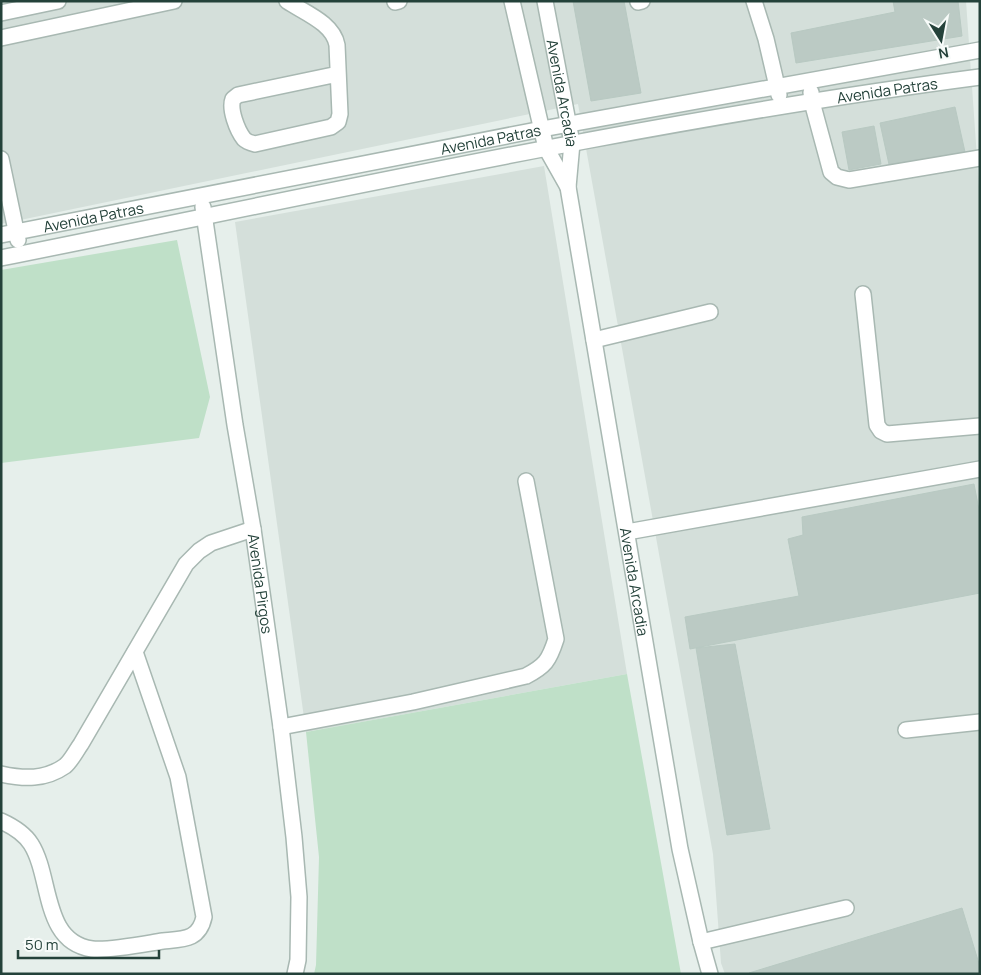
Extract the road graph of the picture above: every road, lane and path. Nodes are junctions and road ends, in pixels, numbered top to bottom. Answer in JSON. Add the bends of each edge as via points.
{"nodes":[{"id":1,"x":58,"y":1,"type":"edge"},
{"id":2,"x":174,"y":1,"type":"edge"},
{"id":3,"x":287,"y":1,"type":"edge"},
{"id":4,"x":512,"y":1,"type":"edge"},
{"id":5,"x":545,"y":1,"type":"edge"},
{"id":6,"x":754,"y":1,"type":"edge"},
{"id":7,"x":1,"y":13,"type":"edge"},
{"id":8,"x":1,"y":38,"type":"edge"},
{"id":9,"x":980,"y":50,"type":"edge"},
{"id":10,"x":338,"y":74,"type":"junction"},
{"id":11,"x":980,"y":77,"type":"edge"},
{"id":12,"x":810,"y":81,"type":"junction"},
{"id":13,"x":778,"y":87,"type":"junction"},
{"id":14,"x":812,"y":102,"type":"junction"},
{"id":15,"x":782,"y":106,"type":"junction"},
{"id":16,"x":568,"y":124,"type":"junction"},
{"id":17,"x":542,"y":128,"type":"junction"},
{"id":18,"x":572,"y":143,"type":"junction"},
{"id":19,"x":546,"y":148,"type":"junction"},
{"id":20,"x":980,"y":158,"type":"edge"},
{"id":21,"x":1,"y":159,"type":"edge"},
{"id":22,"x":568,"y":186,"type":"junction"},
{"id":23,"x":201,"y":196,"type":"junction"},
{"id":24,"x":205,"y":216,"type":"junction"},
{"id":25,"x":9,"y":233,"type":"edge"},
{"id":26,"x":20,"y":254,"type":"junction"},
{"id":27,"x":1,"y":258,"type":"edge"},
{"id":28,"x":863,"y":294,"type":"dead end"},
{"id":29,"x":710,"y":312,"type":"dead end"},
{"id":30,"x":594,"y":340,"type":"junction"},
{"id":31,"x":980,"y":426,"type":"edge"},
{"id":32,"x":980,"y":469,"type":"edge"},
{"id":33,"x":526,"y":481,"type":"dead end"},
{"id":34,"x":253,"y":529,"type":"junction"},
{"id":35,"x":627,"y":532,"type":"junction"},
{"id":36,"x":135,"y":652,"type":"junction"},
{"id":37,"x":980,"y":722,"type":"edge"},
{"id":38,"x":281,"y":727,"type":"junction"},
{"id":39,"x":906,"y":730,"type":"dead end"},
{"id":40,"x":1,"y":774,"type":"edge"},
{"id":41,"x":1,"y":821,"type":"edge"},
{"id":42,"x":846,"y":908,"type":"dead end"},
{"id":43,"x":701,"y":942,"type":"junction"},
{"id":44,"x":295,"y":974,"type":"edge"},
{"id":45,"x":710,"y":974,"type":"edge"}],
"edges":[{"from":1,"to":7,"type":"street"},
{"from":2,"to":8,"type":"street"},
{"from":3,"to":10,"type":"street","via":[[330,29],[335,36]]},
{"from":4,"to":17,"type":"street","name":"Avenida Arcadia"},
{"from":5,"to":16,"type":"street","name":"Avenida Arcadia"},
{"from":6,"to":13,"type":"street"},
{"from":9,"to":12,"type":"street","name":"Avenida Patras"},
{"from":10,"to":10,"type":"street","via":[[238,95],[233,99],[232,110],[243,138],[255,144],[331,127],[338,122],[340,114]]},
{"from":11,"to":14,"type":"street","name":"Avenida Patras"},
{"from":12,"to":13,"type":"street","name":"Avenida Patras"},
{"from":12,"to":14,"type":"street"},
{"from":13,"to":15,"type":"street"},
{"from":13,"to":16,"type":"street","name":"Avenida Patras"},
{"from":14,"to":15,"type":"street","name":"Avenida Patras"},
{"from":14,"to":20,"type":"street","via":[[832,172],[844,179]]},
{"from":15,"to":18,"type":"street","name":"Avenida Patras"},
{"from":16,"to":17,"type":"street","name":"Avenida Patras"},
{"from":16,"to":18,"type":"street","name":"Avenida Arcadia"},
{"from":17,"to":19,"type":"street","name":"Avenida Arcadia"},
{"from":17,"to":23,"type":"street","name":"Avenida Patras"},
{"from":18,"to":19,"type":"street","name":"Avenida Patras"},
{"from":18,"to":22,"type":"street","name":"Avenida Arcadia"},
{"from":19,"to":22,"type":"street","name":"Avenida Arcadia"},
{"from":19,"to":24,"type":"street","name":"Avenida Patras"},
{"from":21,"to":25,"type":"street"},
{"from":22,"to":30,"type":"street","name":"Avenida Arcadia"},
{"from":23,"to":24,"type":"street","name":"Avenida Pirgos"},
{"from":23,"to":25,"type":"street","name":"Avenida Patras"},
{"from":24,"to":26,"type":"street","name":"Avenida Patras"},
{"from":24,"to":34,"type":"street","name":"Avenida Pirgos"},
{"from":25,"to":26,"type":"street"},
{"from":26,"to":27,"type":"street","name":"Avenida Patras"},
{"from":28,"to":31,"type":"street","via":[[877,425],[881,431],[887,434]]},
{"from":29,"to":30,"type":"street"},
{"from":30,"to":35,"type":"street","name":"Avenida Arcadia"},
{"from":32,"to":35,"type":"street"},
{"from":33,"to":38,"type":"street","via":[[556,640],[543,667],[526,676],[413,702]]},
{"from":34,"to":36,"type":"street","via":[[211,543],[186,564]]},
{"from":34,"to":38,"type":"street","name":"Avenida Pirgos"},
{"from":35,"to":43,"type":"street","name":"Avenida Arcadia","via":[[680,849]]},
{"from":36,"to":40,"type":"street","via":[[66,765],[43,777],[21,778]]},
{"from":36,"to":41,"type":"street","via":[[178,777],[204,917],[198,933],[176,940],[91,949],[71,940],[62,934],[56,922],[40,862],[30,842],[17,829]]},
{"from":37,"to":39,"type":"street"},
{"from":38,"to":44,"type":"street","name":"Avenida Pirgos","via":[[299,897]]},
{"from":42,"to":43,"type":"street"},
{"from":43,"to":45,"type":"street","name":"Avenida Arcadia"}]}
